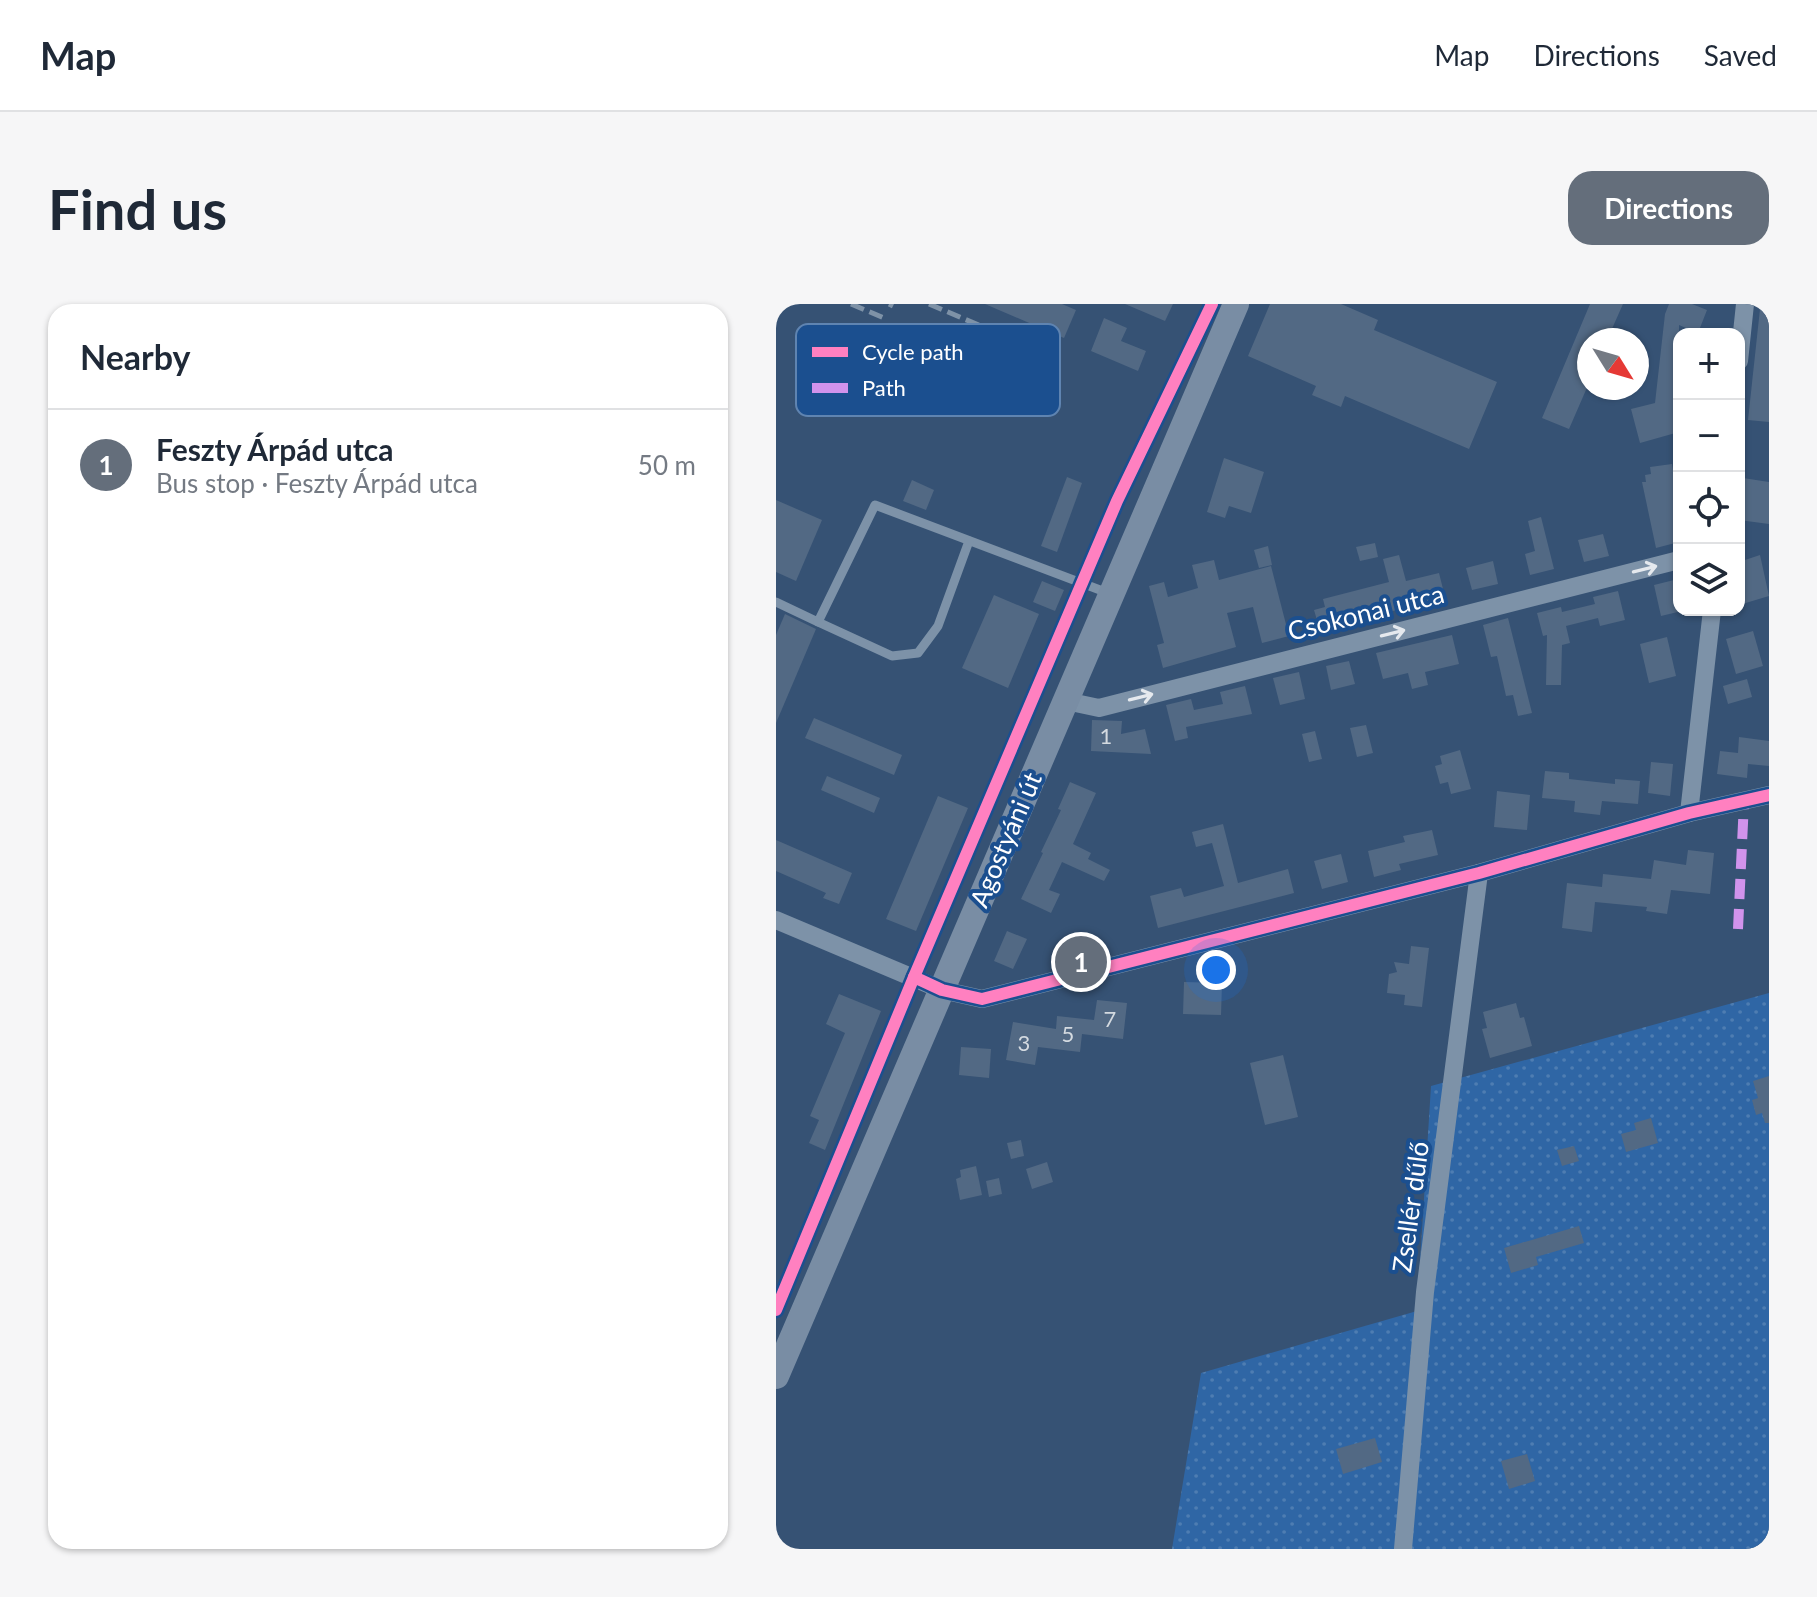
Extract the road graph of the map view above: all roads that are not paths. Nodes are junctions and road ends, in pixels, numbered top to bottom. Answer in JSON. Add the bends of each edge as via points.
{"nodes":[{"id":1,"x":1236,"y":304,"type":"edge"},
{"id":2,"x":1745,"y":304,"type":"edge"},
{"id":3,"x":1742,"y":328,"type":"edge"},
{"id":4,"x":969,"y":541,"type":"junction"},
{"id":5,"x":1673,"y":562,"type":"edge"},
{"id":6,"x":1111,"y":594,"type":"junction"},
{"id":7,"x":776,"y":602,"type":"edge"},
{"id":8,"x":1711,"y":616,"type":"edge"},
{"id":9,"x":818,"y":622,"type":"junction"},
{"id":10,"x":1066,"y":701,"type":"junction"},
{"id":11,"x":1769,"y":795,"type":"edge"},
{"id":12,"x":1689,"y":813,"type":"junction"},
{"id":13,"x":1479,"y":873,"type":"junction"},
{"id":14,"x":776,"y":920,"type":"edge"},
{"id":15,"x":942,"y":990,"type":"junction"},
{"id":16,"x":776,"y":1376,"type":"edge"},
{"id":17,"x":1403,"y":1549,"type":"edge"}],
"edges":[{"from":1,"to":6,"type":"main road","name":"Agostyáni út"},
{"from":2,"to":3,"type":"street"},
{"from":4,"to":6,"type":"lane"},
{"from":4,"to":9,"type":"lane","via":[[875,505]]},
{"from":4,"to":9,"type":"lane","via":[[938,626],[918,653],[892,656]]},
{"from":10,"to":5,"type":"street","name":"Csokonai utca","one_way":true,"via":[[1099,708]]},
{"from":6,"to":10,"type":"main road","name":"Agostyáni út"},
{"from":7,"to":9,"type":"lane"},
{"from":8,"to":12,"type":"street"},
{"from":10,"to":15,"type":"main road","name":"Agostyáni út"},
{"from":11,"to":12,"type":"street"},
{"from":12,"to":13,"type":"street"},
{"from":13,"to":15,"type":"street","via":[[982,999]]},
{"from":13,"to":17,"type":"street","name":"Zsellér dűlő","via":[[1425,1292]]},
{"from":14,"to":15,"type":"street"},
{"from":15,"to":16,"type":"main road","name":"Agostyáni út"}]}
